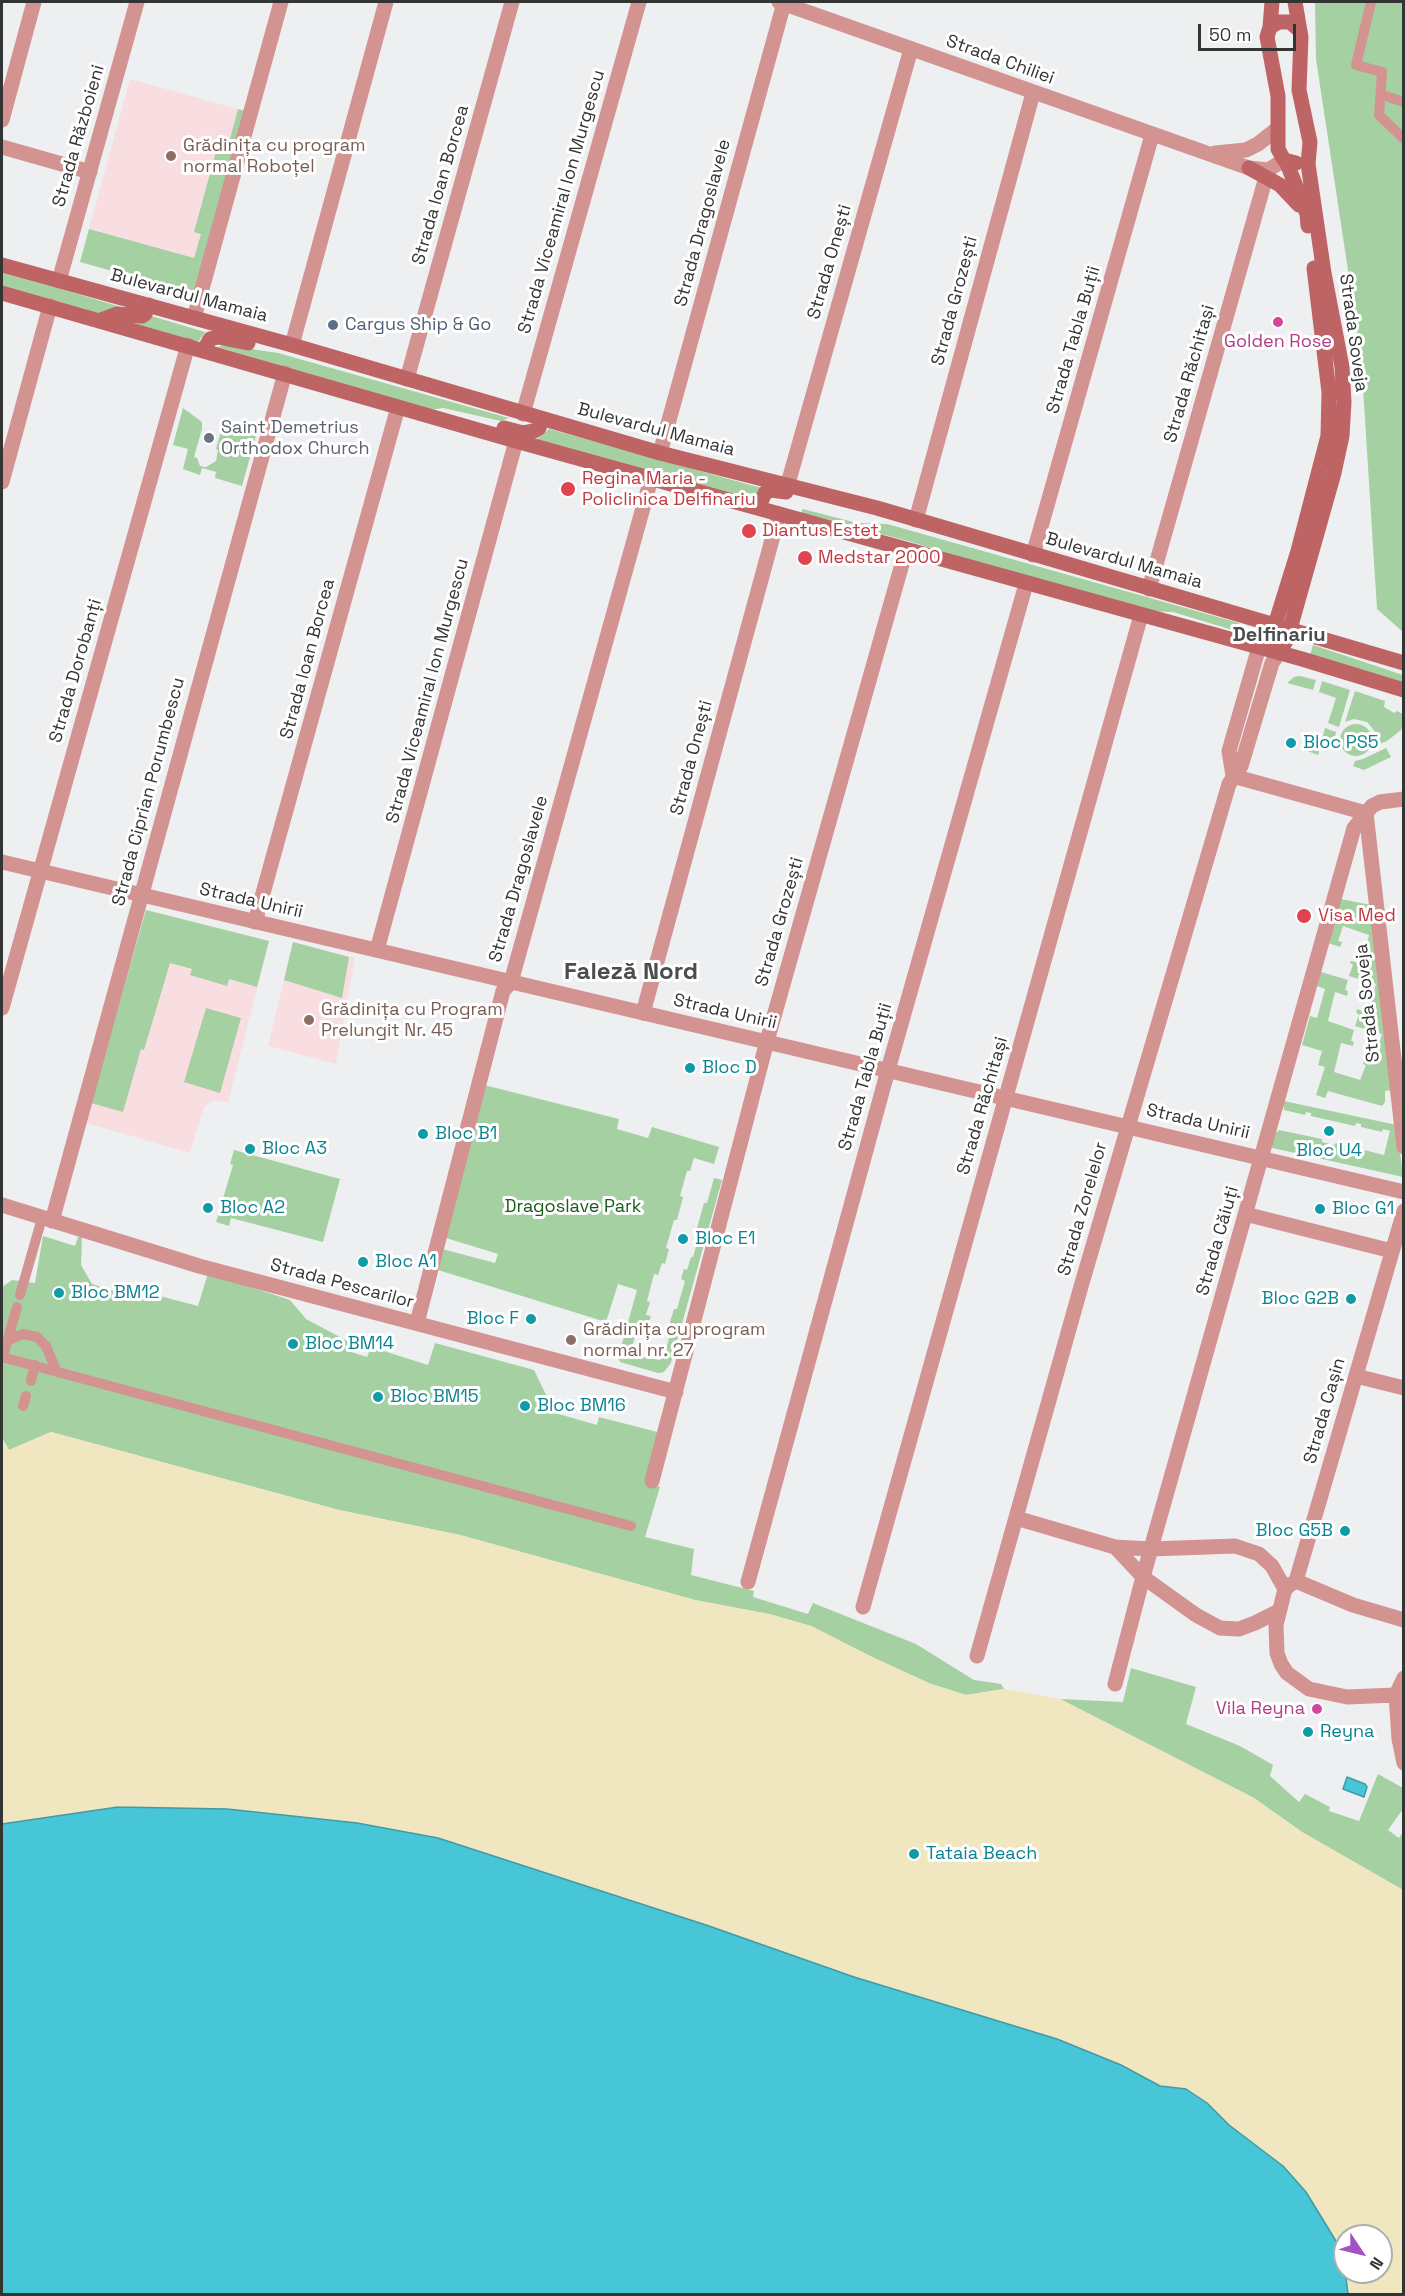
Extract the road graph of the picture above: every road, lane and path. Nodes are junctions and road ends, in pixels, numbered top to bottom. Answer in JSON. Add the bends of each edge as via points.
{"nodes":[{"id":1,"x":34,"y":2,"type":"edge"},
{"id":2,"x":137,"y":2,"type":"edge"},
{"id":3,"x":281,"y":2,"type":"edge"},
{"id":4,"x":386,"y":2,"type":"edge"},
{"id":5,"x":512,"y":2,"type":"edge"},
{"id":6,"x":639,"y":2,"type":"edge"},
{"id":7,"x":781,"y":2,"type":"edge"},
{"id":8,"x":1272,"y":2,"type":"edge"},
{"id":9,"x":1295,"y":2,"type":"edge"},
{"id":10,"x":1371,"y":2,"type":"edge"},
{"id":11,"x":1270,"y":27,"type":"junction"},
{"id":12,"x":1299,"y":30,"type":"junction"},
{"id":13,"x":911,"y":49,"type":"junction"},
{"id":14,"x":1033,"y":93,"type":"junction"},
{"id":15,"x":1382,"y":95,"type":"junction"},
{"id":16,"x":1404,"y":102,"type":"edge"},
{"id":17,"x":2,"y":120,"type":"edge"},
{"id":18,"x":1277,"y":129,"type":"junction"},
{"id":19,"x":1152,"y":135,"type":"junction"},
{"id":20,"x":1404,"y":139,"type":"edge"},
{"id":21,"x":2,"y":147,"type":"edge"},
{"id":22,"x":1209,"y":153,"type":"junction"},
{"id":23,"x":1309,"y":154,"type":"junction"},
{"id":24,"x":1285,"y":160,"type":"junction"},
{"id":25,"x":1249,"y":168,"type":"joint"},
{"id":26,"x":90,"y":172,"type":"junction"},
{"id":27,"x":1267,"y":174,"type":"junction"},
{"id":28,"x":1307,"y":214,"type":"junction"},
{"id":29,"x":2,"y":265,"type":"edge"},
{"id":30,"x":59,"y":281,"type":"junction"},
{"id":31,"x":2,"y":293,"type":"edge"},
{"id":32,"x":149,"y":305,"type":"junction"},
{"id":33,"x":50,"y":306,"type":"junction"},
{"id":34,"x":194,"y":318,"type":"junction"},
{"id":35,"x":101,"y":320,"type":"junction"},
{"id":36,"x":188,"y":345,"type":"junction"},
{"id":37,"x":292,"y":345,"type":"junction"},
{"id":38,"x":204,"y":350,"type":"junction"},
{"id":39,"x":285,"y":373,"type":"junction"},
{"id":40,"x":407,"y":379,"type":"junction"},
{"id":41,"x":398,"y":407,"type":"junction"},
{"id":42,"x":523,"y":414,"type":"junction"},
{"id":43,"x":430,"y":417,"type":"junction"},
{"id":44,"x":542,"y":419,"type":"junction"},
{"id":45,"x":516,"y":441,"type":"junction"},
{"id":46,"x":660,"y":453,"type":"junction"},
{"id":47,"x":651,"y":478,"type":"junction"},
{"id":48,"x":2,"y":482,"type":"edge"},
{"id":49,"x":787,"y":486,"type":"junction"},
{"id":50,"x":877,"y":508,"type":"junction"},
{"id":51,"x":762,"y":509,"type":"junction"},
{"id":52,"x":779,"y":514,"type":"junction"},
{"id":53,"x":916,"y":520,"type":"junction"},
{"id":54,"x":906,"y":550,"type":"junction"},
{"id":55,"x":1034,"y":555,"type":"junction"},
{"id":56,"x":1026,"y":584,"type":"junction"},
{"id":57,"x":1149,"y":589,"type":"junction"},
{"id":58,"x":1141,"y":615,"type":"junction"},
{"id":59,"x":1282,"y":627,"type":"junction"},
{"id":60,"x":1259,"y":647,"type":"junction"},
{"id":61,"x":1279,"y":653,"type":"junction"},
{"id":62,"x":1404,"y":663,"type":"edge"},
{"id":63,"x":1404,"y":690,"type":"edge"},
{"id":64,"x":1233,"y":776,"type":"junction"},
{"id":65,"x":1404,"y":799,"type":"edge"},
{"id":66,"x":1366,"y":813,"type":"junction"},
{"id":67,"x":2,"y":862,"type":"edge"},
{"id":68,"x":40,"y":872,"type":"junction"},
{"id":69,"x":141,"y":895,"type":"junction"},
{"id":70,"x":255,"y":922,"type":"junction"},
{"id":71,"x":377,"y":950,"type":"junction"},
{"id":72,"x":511,"y":982,"type":"junction"},
{"id":73,"x":2,"y":1008,"type":"edge"},
{"id":74,"x":643,"y":1013,"type":"junction"},
{"id":75,"x":767,"y":1041,"type":"junction"},
{"id":76,"x":888,"y":1070,"type":"junction"},
{"id":77,"x":1006,"y":1097,"type":"junction"},
{"id":78,"x":1128,"y":1126,"type":"junction"},
{"id":79,"x":1404,"y":1147,"type":"edge"},
{"id":80,"x":1262,"y":1158,"type":"junction"},
{"id":81,"x":1404,"y":1192,"type":"edge"},
{"id":82,"x":2,"y":1205,"type":"edge"},
{"id":83,"x":1404,"y":1211,"type":"edge"},
{"id":84,"x":1245,"y":1214,"type":"junction"},
{"id":85,"x":47,"y":1219,"type":"junction"},
{"id":86,"x":1392,"y":1251,"type":"junction"},
{"id":87,"x":20,"y":1295,"type":"dead end"},
{"id":88,"x":17,"y":1307,"type":"dead end"},
{"id":89,"x":417,"y":1323,"type":"junction"},
{"id":90,"x":8,"y":1340,"type":"junction"},
{"id":91,"x":2,"y":1357,"type":"edge"},
{"id":92,"x":35,"y":1365,"type":"junction"},
{"id":93,"x":56,"y":1371,"type":"junction"},
{"id":94,"x":1356,"y":1376,"type":"junction"},
{"id":95,"x":30,"y":1381,"type":"dead end"},
{"id":96,"x":1404,"y":1388,"type":"edge"},
{"id":97,"x":676,"y":1392,"type":"junction"},
{"id":98,"x":652,"y":1481,"type":"dead end"},
{"id":99,"x":1016,"y":1518,"type":"junction"},
{"id":100,"x":631,"y":1526,"type":"dead end"},
{"id":101,"x":1115,"y":1547,"type":"junction"},
{"id":102,"x":1151,"y":1549,"type":"junction"},
{"id":103,"x":1143,"y":1576,"type":"junction"},
{"id":104,"x":748,"y":1582,"type":"dead end"},
{"id":105,"x":1291,"y":1585,"type":"junction"},
{"id":106,"x":864,"y":1607,"type":"dead end"},
{"id":107,"x":1279,"y":1611,"type":"junction"},
{"id":108,"x":1404,"y":1620,"type":"edge"},
{"id":109,"x":977,"y":1656,"type":"dead end"},
{"id":110,"x":1403,"y":1679,"type":"edge"},
{"id":111,"x":1115,"y":1684,"type":"dead end"},
{"id":112,"x":1396,"y":1695,"type":"junction"},
{"id":113,"x":1404,"y":1763,"type":"edge"}],
"edges":[{"from":1,"to":17,"type":"street"},
{"from":2,"to":26,"type":"street","name":"Strada Războieni"},
{"from":3,"to":34,"type":"street"},
{"from":4,"to":37,"type":"street"},
{"from":5,"to":40,"type":"street","name":"Strada Ioan Borcea"},
{"from":6,"to":42,"type":"street","name":"Strada Viceamiral Ion Murgescu"},
{"from":7,"to":13,"type":"street","name":"Strada Chiliei"},
{"from":7,"to":46,"type":"street","name":"Strada Dragoslavele"},
{"from":8,"to":11,"type":"main road"},
{"from":9,"to":12,"type":"main road"},
{"from":10,"to":15,"type":"street","via":[[1356,65],[1382,72]]},
{"from":11,"to":12,"type":"main road","via":[[1283,21]]},
{"from":11,"to":18,"type":"main road","name":"Strada Soveja","via":[[1267,37],[1278,88]]},
{"from":12,"to":23,"type":"main road","name":"Strada Soveja","via":[[1298,80]]},
{"from":13,"to":14,"type":"street","name":"Strada Chiliei"},
{"from":13,"to":49,"type":"street","name":"Strada Onești"},
{"from":14,"to":19,"type":"street","name":"Strada Chiliei"},
{"from":14,"to":53,"type":"street","name":"Strada Grozești"},
{"from":15,"to":16,"type":"street"},
{"from":15,"to":20,"type":"street","via":[[1379,115]]},
{"from":18,"to":22,"type":"street","name":"Strada Chiliei","via":[[1246,150]]},
{"from":18,"to":24,"type":"main road","name":"Strada Soveja","via":[[1278,149]]},
{"from":19,"to":22,"type":"street","name":"Strada Chiliei"},
{"from":19,"to":55,"type":"street","name":"Strada Tabla Buții"},
{"from":21,"to":26,"type":"street"},
{"from":22,"to":25,"type":"street","name":"Strada Chiliei"},
{"from":23,"to":24,"type":"main road","via":[[1298,163]]},
{"from":23,"to":59,"type":"main road","name":"Strada Soveja","via":[[1344,402],[1334,473]]},
{"from":24,"to":27,"type":"street"},
{"from":24,"to":28,"type":"main road","name":"Strada Soveja"},
{"from":25,"to":27,"type":"main road"},
{"from":26,"to":30,"type":"street","name":"Strada Războieni"},
{"from":27,"to":28,"type":"main road"},
{"from":27,"to":57,"type":"street","name":"Strada Răchitași"},
{"from":28,"to":59,"type":"main road","name":"Strada Soveja","via":[[1330,423]]},
{"from":29,"to":30,"type":"main road","name":"Bulevardul Mamaia"},
{"from":30,"to":32,"type":"main road","name":"Bulevardul Mamaia"},
{"from":31,"to":33,"type":"main road"},
{"from":32,"to":34,"type":"main road","name":"Bulevardul Mamaia"},
{"from":32,"to":35,"type":"main road","via":[[142,316],[117,314]]},
{"from":33,"to":35,"type":"main road"},
{"from":33,"to":48,"type":"street"},
{"from":34,"to":37,"type":"main road","name":"Bulevardul Mamaia"},
{"from":35,"to":36,"type":"main road"},
{"from":36,"to":38,"type":"main road"},
{"from":36,"to":68,"type":"street","name":"Strada Dorobanți"},
{"from":37,"to":38,"type":"main road","via":[[260,345],[218,337],[210,339]]},
{"from":37,"to":40,"type":"main road","name":"Bulevardul Mamaia"},
{"from":38,"to":39,"type":"main road"},
{"from":39,"to":41,"type":"main road"},
{"from":39,"to":69,"type":"street","name":"Strada Ciprian Porumbescu"},
{"from":40,"to":42,"type":"main road","name":"Bulevardul Mamaia"},
{"from":41,"to":43,"type":"main road"},
{"from":41,"to":70,"type":"street","name":"Strada Ioan Borcea"},
{"from":42,"to":44,"type":"main road","name":"Bulevardul Mamaia"},
{"from":43,"to":44,"type":"main road","via":[[458,417],[524,433],[539,428]]},
{"from":43,"to":45,"type":"main road"},
{"from":44,"to":46,"type":"main road","name":"Bulevardul Mamaia"},
{"from":45,"to":47,"type":"main road"},
{"from":45,"to":71,"type":"street","name":"Strada Viceamiral Ion Murgescu"},
{"from":46,"to":49,"type":"main road","name":"Bulevardul Mamaia"},
{"from":47,"to":51,"type":"main road"},
{"from":47,"to":72,"type":"street","name":"Strada Dragoslavele"},
{"from":49,"to":50,"type":"main road","name":"Bulevardul Mamaia"},
{"from":50,"to":51,"type":"main road","via":[[840,506],[771,490],[762,498]]},
{"from":50,"to":53,"type":"main road","name":"Bulevardul Mamaia"},
{"from":51,"to":52,"type":"main road"},
{"from":52,"to":54,"type":"main road"},
{"from":52,"to":74,"type":"street","name":"Strada Onești"},
{"from":53,"to":55,"type":"main road","name":"Bulevardul Mamaia"},
{"from":54,"to":56,"type":"main road"},
{"from":54,"to":75,"type":"street","name":"Strada Grozești"},
{"from":55,"to":57,"type":"main road","name":"Bulevardul Mamaia"},
{"from":56,"to":58,"type":"main road"},
{"from":56,"to":76,"type":"street","name":"Strada Tabla Buții"},
{"from":57,"to":59,"type":"main road","name":"Bulevardul Mamaia"},
{"from":58,"to":60,"type":"main road"},
{"from":58,"to":77,"type":"street","name":"Strada Răchitași"},
{"from":59,"to":60,"type":"main road","name":"Strada Soveja"},
{"from":59,"to":61,"type":"main road","name":"Strada Soveja","via":[[1287,641]]},
{"from":59,"to":62,"type":"main road","name":"Bulevardul Mamaia"},
{"from":60,"to":61,"type":"main road"},
{"from":60,"to":64,"type":"street","name":"Strada Zorelelor","via":[[1229,751]]},
{"from":61,"to":63,"type":"main road"},
{"from":61,"to":64,"type":"street","name":"Strada Zorelelor","via":[[1272,663],[1241,766]]},
{"from":64,"to":66,"type":"street"},
{"from":64,"to":78,"type":"street","name":"Strada Zorelelor"},
{"from":65,"to":66,"type":"street","via":[[1380,802]]},
{"from":66,"to":79,"type":"street","name":"Strada Soveja"},
{"from":66,"to":80,"type":"street","name":"Strada Căiuți","via":[[1354,828]]},
{"from":67,"to":68,"type":"street","name":"Strada Unirii"},
{"from":68,"to":69,"type":"street","name":"Strada Unirii"},
{"from":68,"to":73,"type":"street","name":"Strada Dorobanți"},
{"from":69,"to":70,"type":"street","name":"Strada Unirii"},
{"from":69,"to":85,"type":"street","name":"Strada Ciprian Porumbescu"},
{"from":70,"to":71,"type":"street","name":"Strada Unirii"},
{"from":71,"to":72,"type":"street","name":"Strada Unirii"},
{"from":72,"to":74,"type":"street","name":"Strada Unirii"},
{"from":72,"to":89,"type":"street","name":"Strada Dragoslavele","via":[[503,991]]},
{"from":74,"to":75,"type":"street","name":"Strada Unirii"},
{"from":75,"to":76,"type":"street","name":"Strada Unirii"},
{"from":75,"to":97,"type":"street","name":"Strada Grozești"},
{"from":76,"to":77,"type":"street","name":"Strada Unirii"},
{"from":76,"to":104,"type":"street","name":"Strada Tabla Buții"},
{"from":77,"to":78,"type":"street","name":"Strada Unirii"},
{"from":77,"to":106,"type":"street","name":"Strada Răchitași"},
{"from":78,"to":80,"type":"street","name":"Strada Unirii"},
{"from":78,"to":99,"type":"street","name":"Strada Zorelelor"},
{"from":80,"to":81,"type":"street","name":"Strada Unirii"},
{"from":80,"to":84,"type":"street","name":"Strada Căiuți"},
{"from":82,"to":85,"type":"street","name":"Strada Pescarilor"},
{"from":83,"to":86,"type":"street","name":"Strada Cașin"},
{"from":84,"to":86,"type":"street"},
{"from":84,"to":102,"type":"street","name":"Strada Căiuți"},
{"from":85,"to":87,"type":"street"},
{"from":85,"to":89,"type":"street","name":"Strada Pescarilor","via":[[199,1266]]},
{"from":86,"to":94,"type":"street","name":"Strada Cașin"},
{"from":88,"to":90,"type":"street"},
{"from":89,"to":97,"type":"street","name":"Strada Pescarilor"},
{"from":90,"to":91,"type":"street"},
{"from":90,"to":93,"type":"street","via":[[23,1334],[38,1337]]},
{"from":91,"to":92,"type":"street"},
{"from":92,"to":93,"type":"street"},
{"from":92,"to":95,"type":"street"},
{"from":93,"to":100,"type":"street"},
{"from":94,"to":96,"type":"street"},
{"from":94,"to":105,"type":"street","name":"Strada Cașin"},
{"from":97,"to":98,"type":"street","name":"Strada Grozești"},
{"from":99,"to":101,"type":"street"},
{"from":99,"to":109,"type":"street","name":"Strada Zorelelor"},
{"from":101,"to":102,"type":"street"},
{"from":101,"to":103,"type":"street"},
{"from":102,"to":103,"type":"street","name":"Strada Căiuți"},
{"from":102,"to":105,"type":"street","via":[[1235,1546],[1259,1554]]},
{"from":103,"to":107,"type":"street","via":[[1196,1616],[1220,1628],[1239,1629]]},
{"from":103,"to":111,"type":"street","name":"Strada Căiuți"},
{"from":105,"to":107,"type":"street","name":"Strada Cașin"},
{"from":105,"to":108,"type":"street"},
{"from":107,"to":112,"type":"street","via":[[1277,1653],[1281,1664],[1309,1689],[1347,1697]]},
{"from":110,"to":112,"type":"street"},
{"from":112,"to":113,"type":"street"}]}
